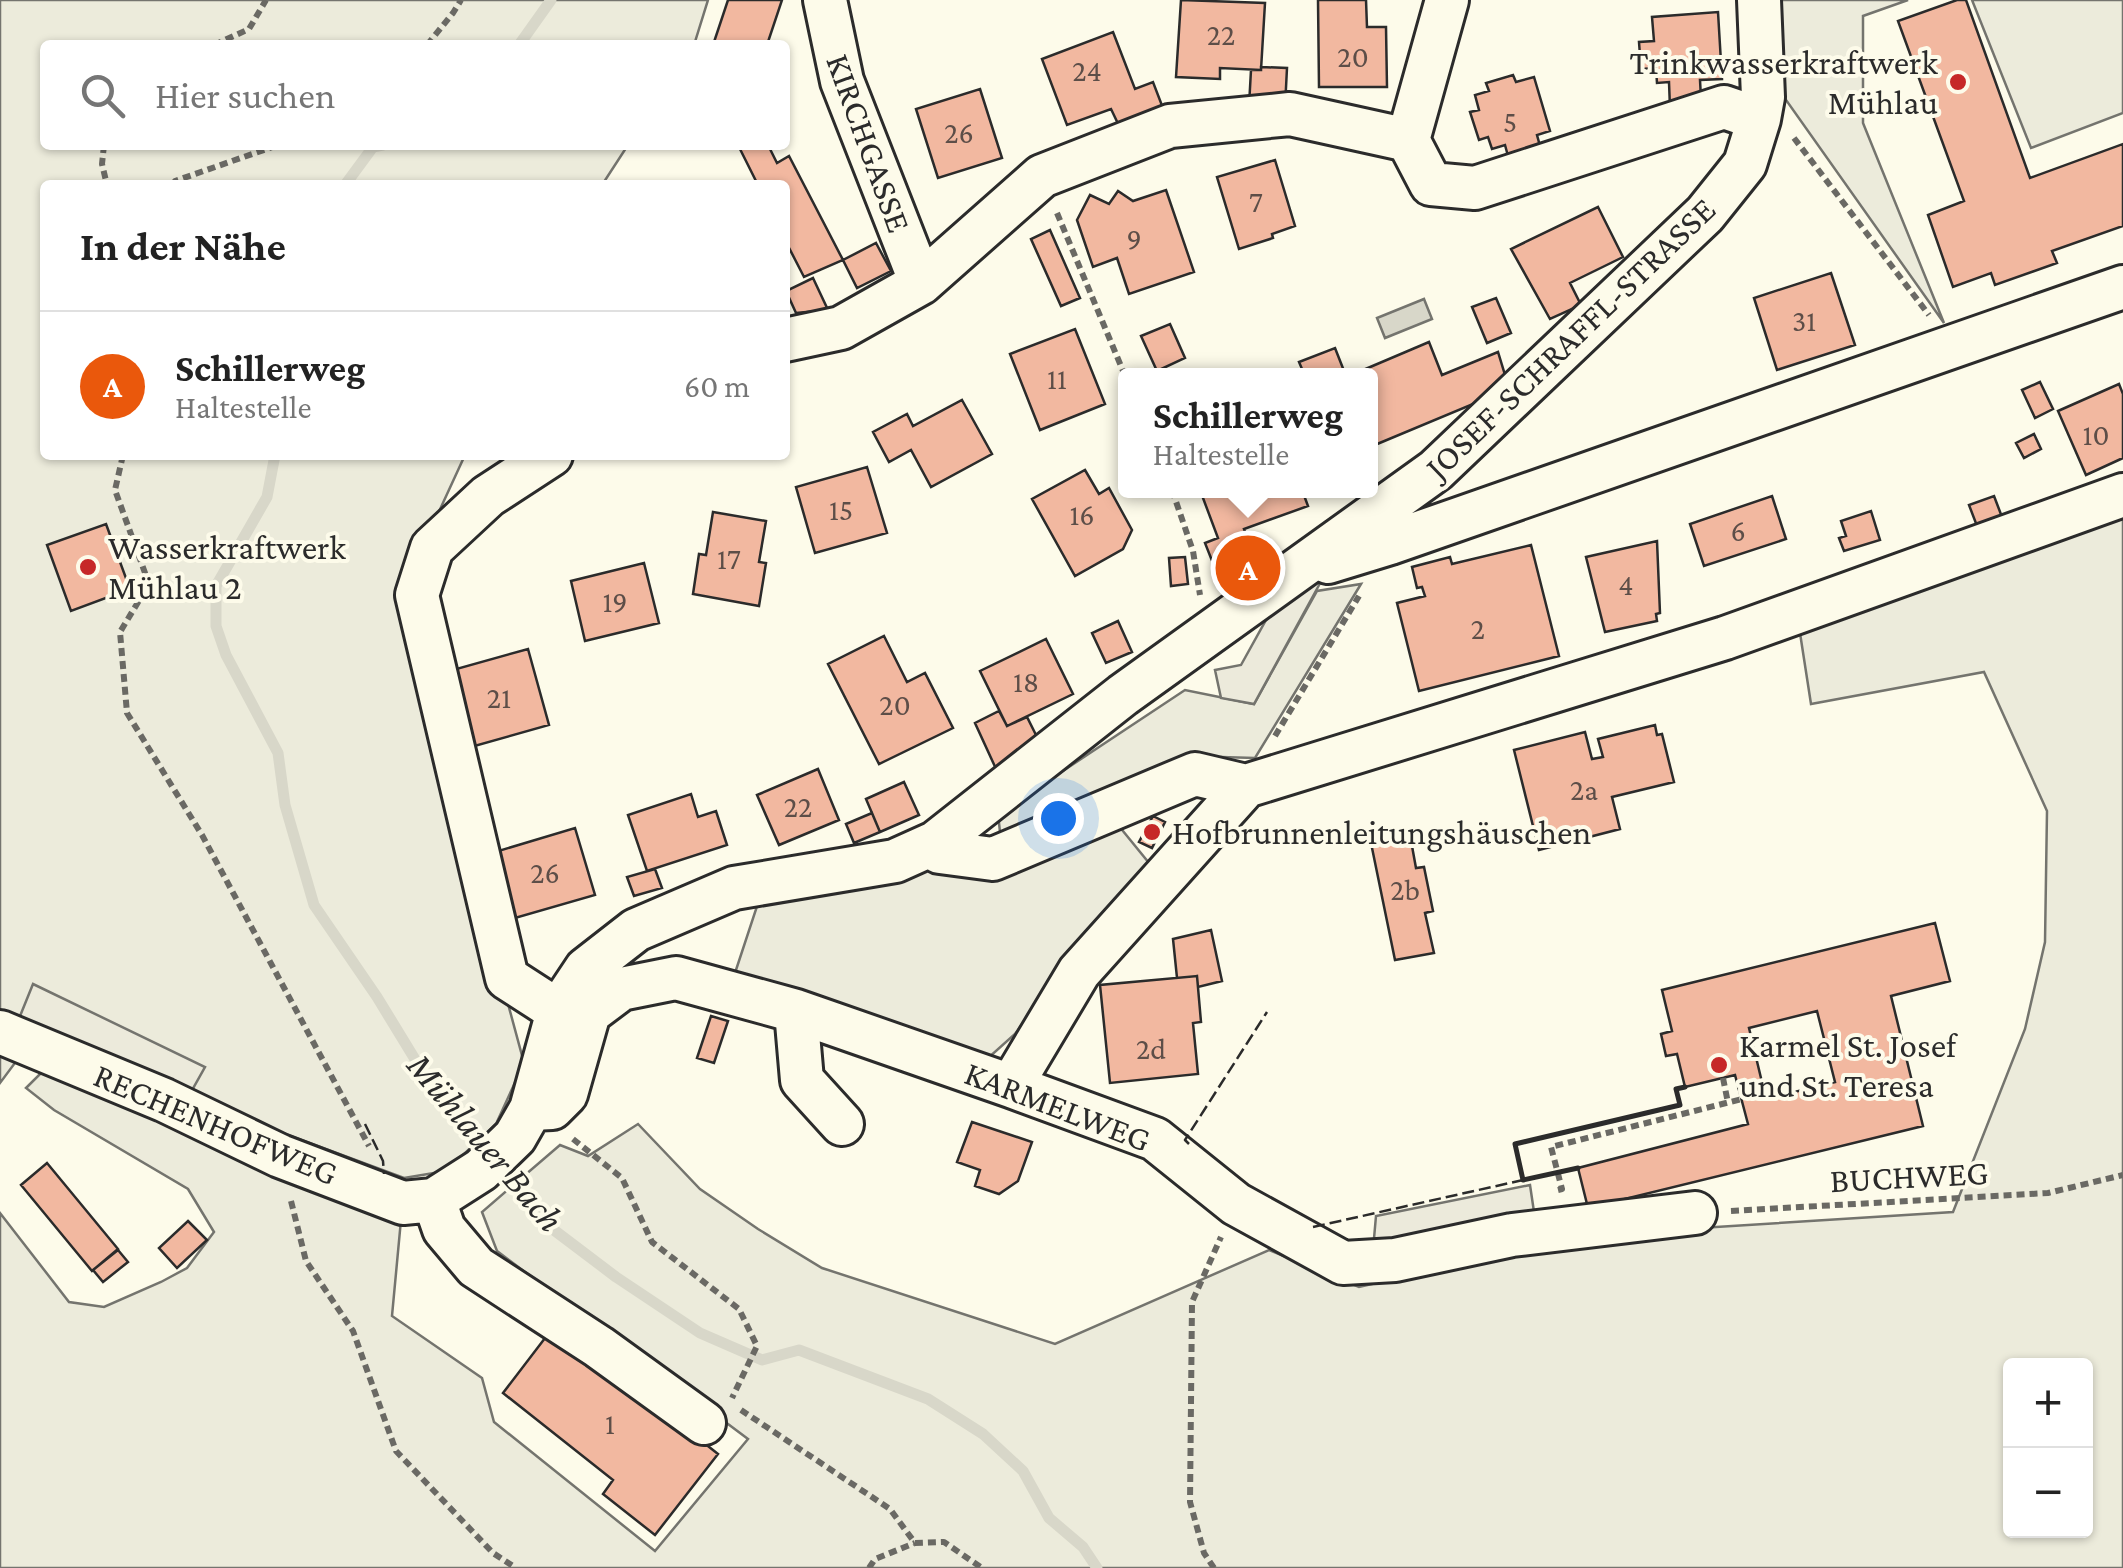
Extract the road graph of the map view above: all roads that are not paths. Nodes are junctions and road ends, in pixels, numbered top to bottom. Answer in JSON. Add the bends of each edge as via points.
{"nodes":[{"id":1,"x":824,"y":0,"type":"edge"},
{"id":2,"x":1447,"y":0,"type":"edge"},
{"id":3,"x":1759,"y":0,"type":"edge"},
{"id":4,"x":1761,"y":108,"type":"junction"},
{"id":5,"x":1408,"y":140,"type":"junction"},
{"id":6,"x":922,"y":284,"type":"junction"},
{"id":7,"x":2123,"y":287,"type":"edge"},
{"id":8,"x":790,"y":339,"type":"edge"},
{"id":9,"x":543,"y":460,"type":"edge"},
{"id":10,"x":2123,"y":495,"type":"edge"},
{"id":11,"x":1294,"y":572,"type":"junction"},
{"id":12,"x":1246,"y":786,"type":"junction"},
{"id":13,"x":935,"y":843,"type":"junction"},
{"id":14,"x":558,"y":1011,"type":"junction"},
{"id":15,"x":796,"y":1012,"type":"junction"},
{"id":16,"x":0,"y":1032,"type":"edge"},
{"id":17,"x":1010,"y":1086,"type":"junction"},
{"id":18,"x":523,"y":1123,"type":"junction"},
{"id":19,"x":842,"y":1124,"type":"dead end"},
{"id":20,"x":419,"y":1201,"type":"junction"},
{"id":21,"x":1695,"y":1213,"type":"road end"},
{"id":22,"x":704,"y":1423,"type":"dead end"}],
"edges":[{"from":1,"to":6,"type":"street","name":"KIRCHGASSE","via":[[842,81]]},
{"from":2,"to":5,"type":"street"},
{"from":3,"to":4,"type":"street","name":"JOSEF-SCHRAFFL-STRASSE"},
{"from":4,"to":5,"type":"street","via":[[1724,107],[1475,188],[1431,184]]},
{"from":4,"to":11,"type":"street","name":"JOSEF-SCHRAFFL-STRASSE","via":[[1745,164],[1705,214],[1436,470]]},
{"from":5,"to":6,"type":"street","via":[[1290,114],[1170,126],[1042,176]]},
{"from":6,"to":8,"type":"street","via":[[841,328]]},
{"from":7,"to":11,"type":"street"},
{"from":9,"to":14,"type":"street","via":[[488,496],[432,548],[417,595],[507,978]]},
{"from":10,"to":12,"type":"street","via":[[1725,638]]},
{"from":11,"to":13,"type":"street","name":"JOSEF-SCHRAFFL-STRASSE"},
{"from":12,"to":13,"type":"street","via":[[1195,774],[993,859],[940,852]]},
{"from":12,"to":17,"type":"street","via":[[1079,972]]},
{"from":13,"to":14,"type":"street","name":"JOSEF-SCHRAFFL-STRASSE","via":[[895,861],[734,888],[636,930],[586,969]]},
{"from":14,"to":18,"type":"street","name":"JOSEF-SCHRAFFL-STRASSE"},
{"from":15,"to":17,"type":"street","name":"KARMELWEG"},
{"from":15,"to":18,"type":"street","name":"KARMELWEG","via":[[676,978],[621,989],[590,1013],[566,1094]]},
{"from":15,"to":19,"type":"street","via":[[802,1080]]},
{"from":16,"to":20,"type":"street","name":"RECHENHOFWEG","via":[[280,1156]]},
{"from":17,"to":21,"type":"street","name":"KARMELWEG","via":[[1154,1140],[1236,1204],[1343,1263]]},
{"from":18,"to":20,"type":"street","via":[[481,1170]]},
{"from":20,"to":22,"type":"street","via":[[476,1267]]}]}
